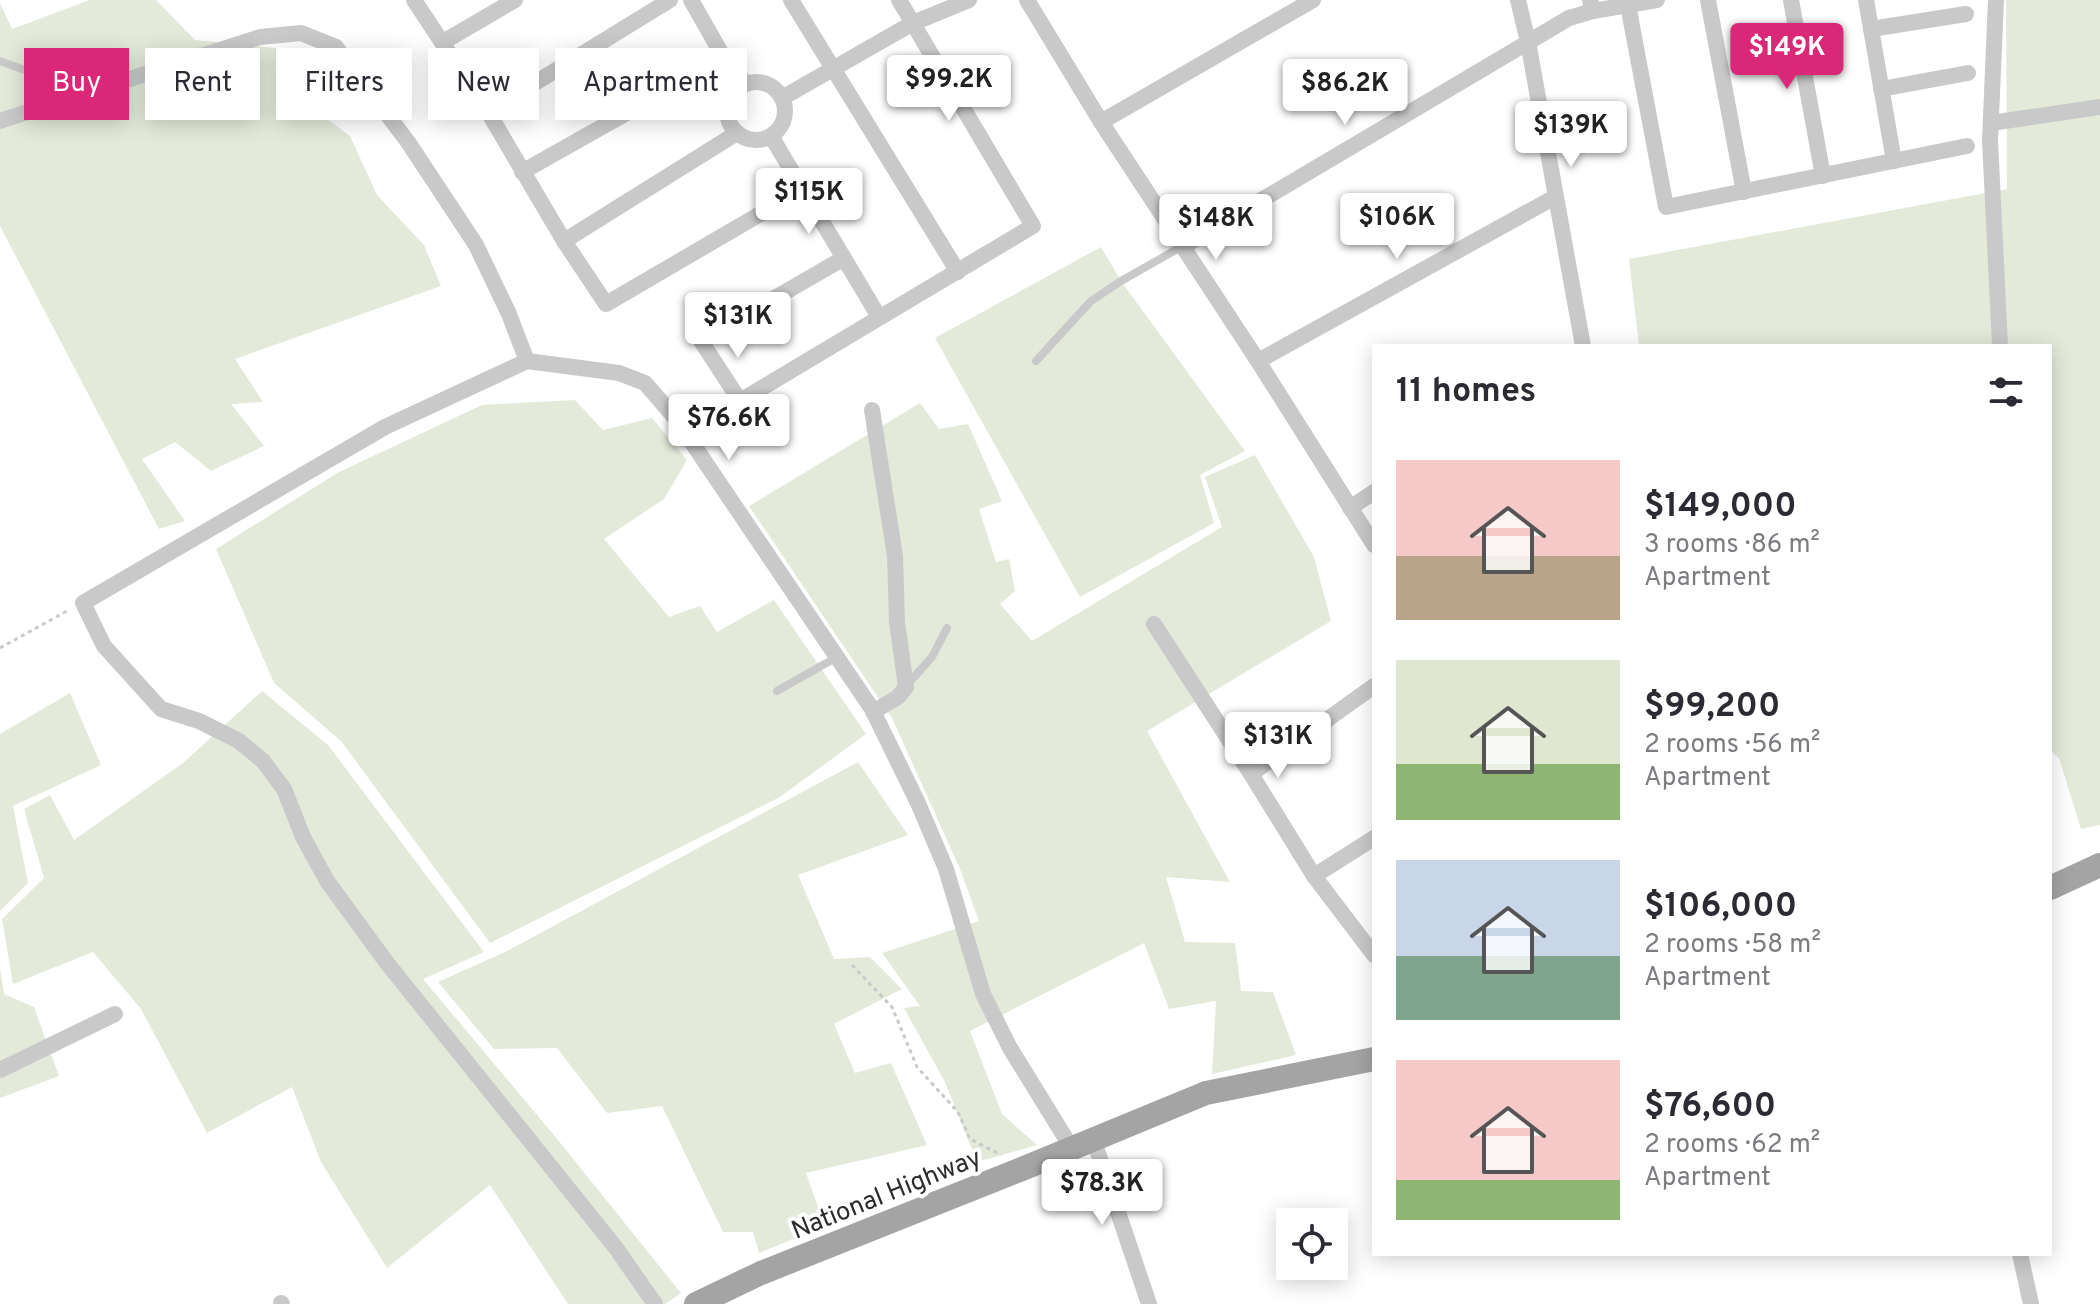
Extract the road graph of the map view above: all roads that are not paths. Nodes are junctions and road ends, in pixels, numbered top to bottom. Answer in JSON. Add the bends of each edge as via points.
{"nodes":[{"id":1,"x":414,"y":0,"type":"edge"},
{"id":2,"x":515,"y":0,"type":"edge"},
{"id":3,"x":670,"y":0,"type":"edge"},
{"id":4,"x":691,"y":0,"type":"edge"},
{"id":5,"x":791,"y":0,"type":"edge"},
{"id":6,"x":899,"y":0,"type":"edge"},
{"id":7,"x":969,"y":0,"type":"edge"},
{"id":8,"x":1027,"y":0,"type":"edge"},
{"id":9,"x":1313,"y":0,"type":"edge"},
{"id":10,"x":1518,"y":0,"type":"edge"},
{"id":11,"x":1657,"y":0,"type":"edge"},
{"id":12,"x":1708,"y":0,"type":"edge"},
{"id":13,"x":1791,"y":0,"type":"edge"},
{"id":14,"x":1866,"y":0,"type":"edge"},
{"id":15,"x":1996,"y":0,"type":"edge"},
{"id":16,"x":1628,"y":5,"type":"junction"},
{"id":17,"x":1592,"y":6,"type":"edge"},
{"id":18,"x":1966,"y":14,"type":"dead end"},
{"id":19,"x":913,"y":23,"type":"junction"},
{"id":20,"x":1871,"y":29,"type":"junction"},
{"id":21,"x":443,"y":42,"type":"junction"},
{"id":22,"x":1528,"y":42,"type":"junction"},
{"id":23,"x":447,"y":48,"type":"edge"},
{"id":24,"x":718,"y":48,"type":"edge"},
{"id":25,"x":0,"y":61,"type":"edge"},
{"id":26,"x":834,"y":68,"type":"junction"},
{"id":27,"x":24,"y":70,"type":"edge"},
{"id":28,"x":1968,"y":73,"type":"dead end"},
{"id":29,"x":129,"y":79,"type":"edge"},
{"id":30,"x":539,"y":81,"type":"edge"},
{"id":31,"x":747,"y":84,"type":"edge"},
{"id":32,"x":1881,"y":89,"type":"junction"},
{"id":33,"x":782,"y":98,"type":"junction"},
{"id":34,"x":2100,"y":107,"type":"edge"},
{"id":35,"x":24,"y":113,"type":"edge"},
{"id":36,"x":493,"y":120,"type":"edge"},
{"id":37,"x":614,"y":120,"type":"edge"},
{"id":38,"x":728,"y":120,"type":"edge"},
{"id":39,"x":0,"y":121,"type":"edge"},
{"id":40,"x":1101,"y":122,"type":"junction"},
{"id":41,"x":1991,"y":123,"type":"junction"},
{"id":42,"x":737,"y":133,"type":"junction"},
{"id":43,"x":771,"y":136,"type":"junction"},
{"id":44,"x":1967,"y":146,"type":"dead end"},
{"id":45,"x":1894,"y":161,"type":"junction"},
{"id":46,"x":522,"y":172,"type":"junction"},
{"id":47,"x":1823,"y":176,"type":"junction"},
{"id":48,"x":803,"y":189,"type":"junction"},
{"id":49,"x":1744,"y":192,"type":"junction"},
{"id":50,"x":1555,"y":197,"type":"junction"},
{"id":51,"x":564,"y":241,"type":"junction"},
{"id":52,"x":1182,"y":247,"type":"junction"},
{"id":53,"x":844,"y":258,"type":"junction"},
{"id":54,"x":958,"y":272,"type":"junction"},
{"id":55,"x":879,"y":317,"type":"junction"},
{"id":56,"x":1583,"y":344,"type":"edge"},
{"id":57,"x":2000,"y":344,"type":"edge"},
{"id":58,"x":527,"y":361,"type":"junction"},
{"id":59,"x":1036,"y":361,"type":"dead end"},
{"id":60,"x":1258,"y":361,"type":"junction"},
{"id":61,"x":872,"y":410,"type":"dead end"},
{"id":62,"x":1372,"y":493,"type":"edge"},
{"id":63,"x":1350,"y":508,"type":"junction"},
{"id":64,"x":1372,"y":542,"type":"edge"},
{"id":65,"x":1154,"y":624,"type":"dead end"},
{"id":66,"x":947,"y":628,"type":"dead end"},
{"id":67,"x":837,"y":657,"type":"junction"},
{"id":68,"x":906,"y":687,"type":"junction"},
{"id":69,"x":1372,"y":687,"type":"edge"},
{"id":70,"x":777,"y":691,"type":"dead end"},
{"id":71,"x":873,"y":712,"type":"junction"},
{"id":72,"x":1251,"y":774,"type":"junction"},
{"id":73,"x":1372,"y":839,"type":"edge"},
{"id":74,"x":2100,"y":865,"type":"edge"},
{"id":75,"x":1314,"y":876,"type":"junction"},
{"id":76,"x":2052,"y":887,"type":"edge"},
{"id":77,"x":1372,"y":952,"type":"edge"},
{"id":78,"x":115,"y":1014,"type":"dead end"},
{"id":79,"x":1372,"y":1059,"type":"edge"},
{"id":80,"x":0,"y":1070,"type":"edge"},
{"id":81,"x":1082,"y":1142,"type":"junction"},
{"id":82,"x":2020,"y":1256,"type":"edge"},
{"id":83,"x":655,"y":1304,"type":"edge"},
{"id":84,"x":696,"y":1304,"type":"edge"},
{"id":85,"x":1149,"y":1304,"type":"edge"},
{"id":86,"x":2031,"y":1304,"type":"edge"}],
"edges":[{"from":1,"to":21,"type":"street"},
{"from":2,"to":21,"type":"street"},
{"from":3,"to":30,"type":"street"},
{"from":4,"to":24,"type":"street"},
{"from":5,"to":26,"type":"street"},
{"from":6,"to":19,"type":"street"},
{"from":7,"to":19,"type":"street"},
{"from":8,"to":40,"type":"street"},
{"from":9,"to":40,"type":"street"},
{"from":10,"to":22,"type":"street"},
{"from":11,"to":16,"type":"street"},
{"from":12,"to":49,"type":"street"},
{"from":13,"to":47,"type":"street"},
{"from":14,"to":20,"type":"street"},
{"from":15,"to":41,"type":"street"},
{"from":16,"to":17,"type":"street"},
{"from":16,"to":49,"type":"street","via":[[1666,207]]},
{"from":17,"to":22,"type":"street"},
{"from":18,"to":20,"type":"street"},
{"from":19,"to":26,"type":"street"},
{"from":19,"to":54,"type":"street","via":[[1033,226]]},
{"from":20,"to":32,"type":"street"},
{"from":21,"to":23,"type":"street"},
{"from":22,"to":50,"type":"street"},
{"from":22,"to":52,"type":"street"},
{"from":25,"to":27,"type":"lane"},
{"from":26,"to":33,"type":"street"},
{"from":26,"to":54,"type":"street"},
{"from":28,"to":32,"type":"street"},
{"from":29,"to":58,"type":"street","via":[[260,37],[301,33],[336,47],[476,245]]},
{"from":31,"to":33,"type":"street","via":[[767,84]]},
{"from":32,"to":45,"type":"street"},
{"from":33,"to":43,"type":"street","via":[[784,118]]},
{"from":34,"to":41,"type":"street"},
{"from":35,"to":39,"type":"street"},
{"from":36,"to":46,"type":"street"},
{"from":37,"to":46,"type":"street"},
{"from":38,"to":42,"type":"street"},
{"from":40,"to":52,"type":"street"},
{"from":41,"to":57,"type":"street"},
{"from":42,"to":43,"type":"street","via":[[753,140]]},
{"from":42,"to":51,"type":"street"},
{"from":43,"to":48,"type":"street"},
{"from":44,"to":45,"type":"street"},
{"from":45,"to":47,"type":"street"},
{"from":46,"to":51,"type":"street"},
{"from":47,"to":49,"type":"street"},
{"from":48,"to":51,"type":"street","via":[[606,304]]},
{"from":48,"to":53,"type":"street"},
{"from":50,"to":56,"type":"street"},
{"from":50,"to":60,"type":"street"},
{"from":52,"to":59,"type":"lane","via":[[1091,301]]},
{"from":52,"to":60,"type":"street"},
{"from":53,"to":55,"type":"street"},
{"from":53,"to":55,"type":"street","via":[[701,341],[740,401]]},
{"from":54,"to":55,"type":"street"},
{"from":58,"to":67,"type":"street","via":[[619,373],[645,383],[676,419]]},
{"from":58,"to":83,"type":"street","via":[[385,427],[83,603],[104,646],[161,709],[226,734],[263,761],[284,789],[327,881]]},
{"from":60,"to":63,"type":"street"},
{"from":61,"to":68,"type":"street","via":[[895,556]]},
{"from":62,"to":63,"type":"street"},
{"from":63,"to":64,"type":"street"},
{"from":65,"to":72,"type":"street"},
{"from":66,"to":68,"type":"lane","via":[[932,657]]},
{"from":67,"to":70,"type":"lane"},
{"from":67,"to":71,"type":"street"},
{"from":68,"to":71,"type":"street"},
{"from":69,"to":72,"type":"street"},
{"from":71,"to":81,"type":"street","via":[[946,869],[983,994],[1010,1048]]},
{"from":72,"to":75,"type":"street"},
{"from":73,"to":75,"type":"street"},
{"from":74,"to":76,"type":"main road"},
{"from":75,"to":77,"type":"street"},
{"from":78,"to":80,"type":"street"},
{"from":79,"to":81,"type":"main road","name":"National Highway","via":[[1206,1093]]},
{"from":81,"to":84,"type":"main road","name":"National Highway"},
{"from":81,"to":85,"type":"street"},
{"from":82,"to":86,"type":"street"}]}
